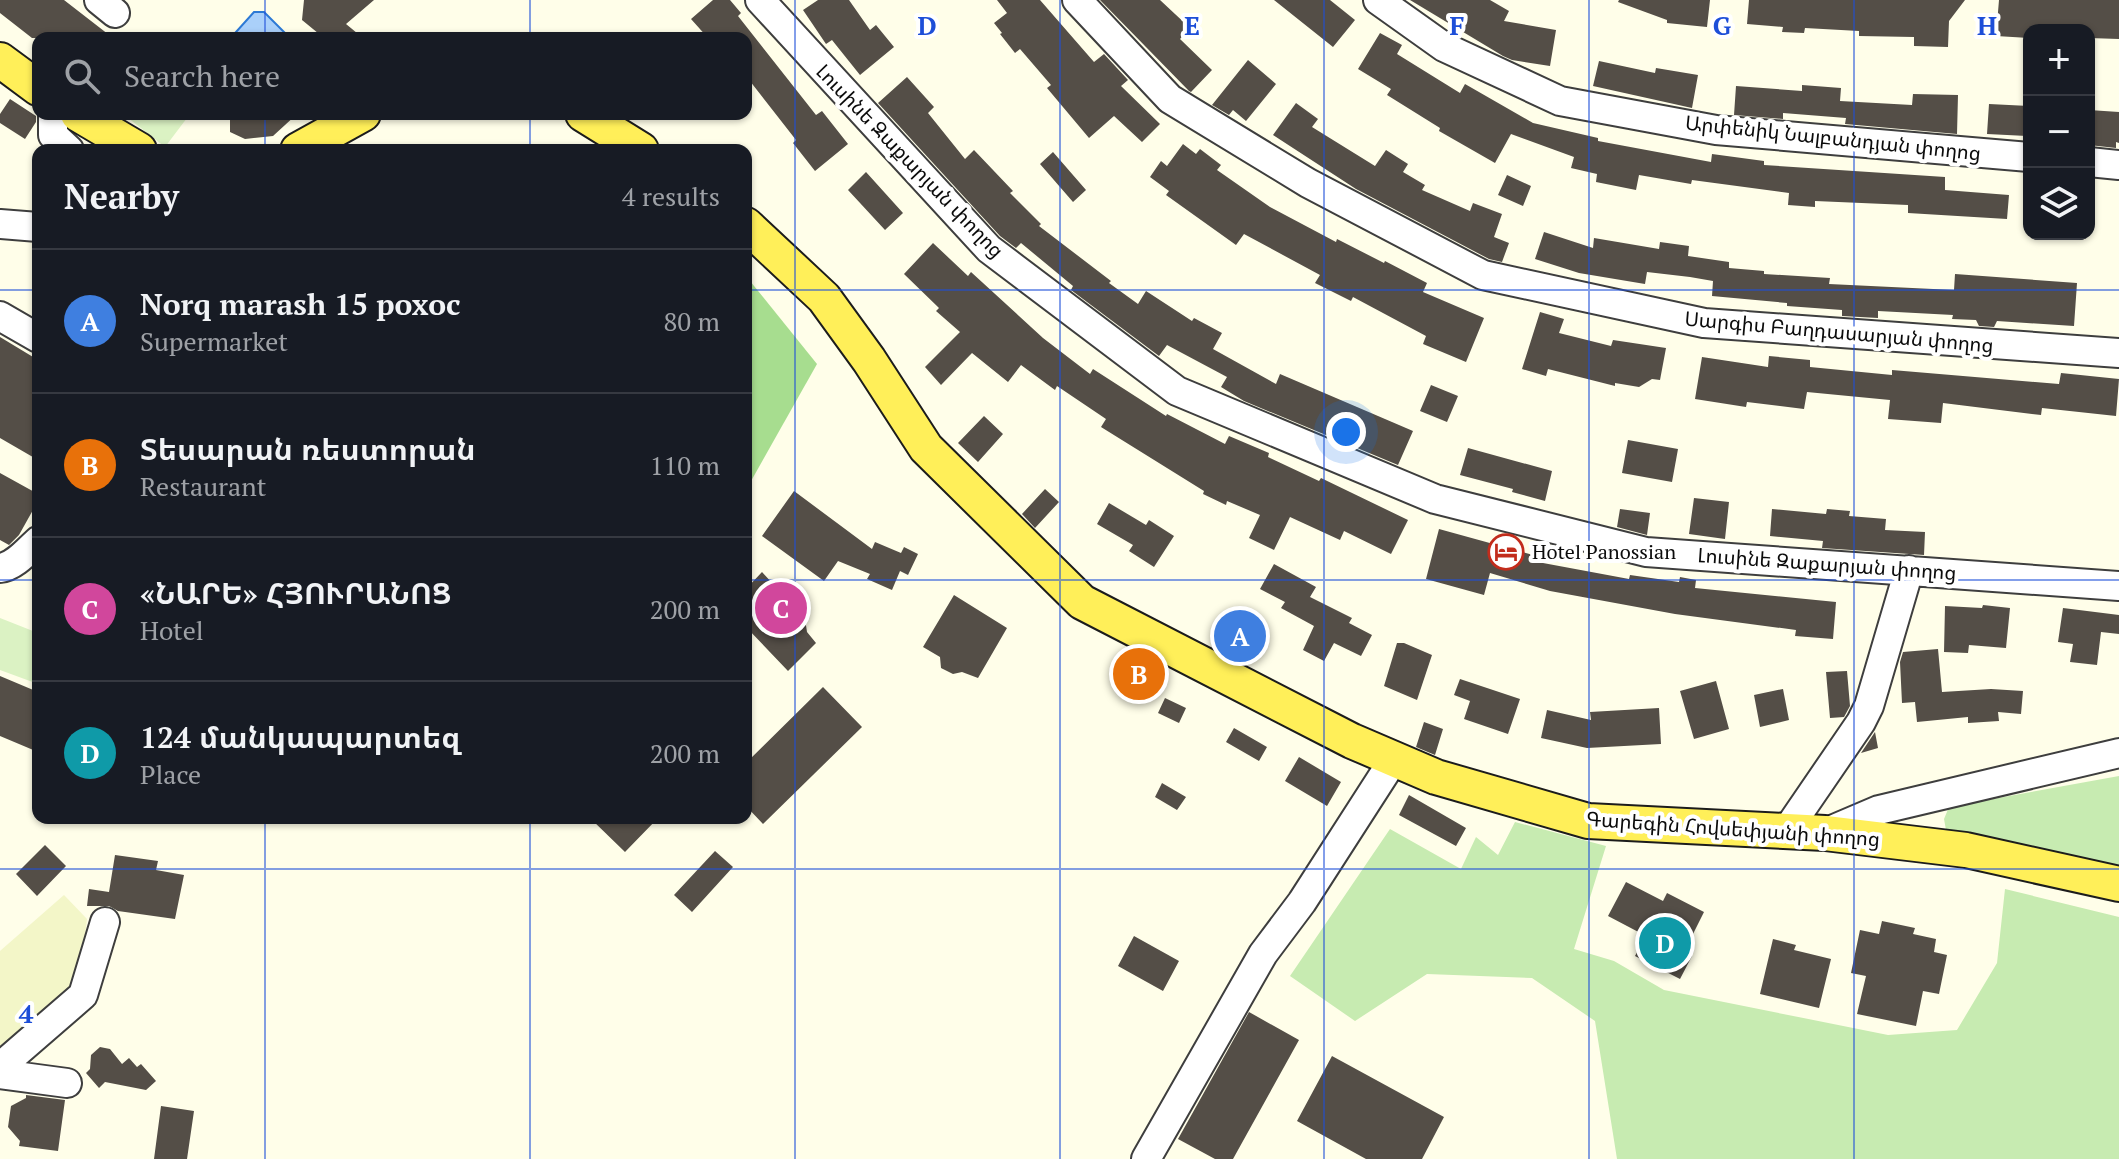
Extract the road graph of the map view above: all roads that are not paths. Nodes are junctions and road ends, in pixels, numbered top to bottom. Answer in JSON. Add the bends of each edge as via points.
{"nodes":[{"id":1,"x":760,"y":0,"type":"edge"},
{"id":2,"x":1077,"y":0,"type":"edge"},
{"id":3,"x":1378,"y":0,"type":"edge"},
{"id":4,"x":0,"y":60,"type":"edge"},
{"id":5,"x":32,"y":84,"type":"edge"},
{"id":6,"x":53,"y":120,"type":"edge"},
{"id":7,"x":88,"y":120,"type":"edge"},
{"id":8,"x":352,"y":120,"type":"edge"},
{"id":9,"x":593,"y":120,"type":"edge"},
{"id":10,"x":63,"y":144,"type":"edge"},
{"id":11,"x":129,"y":144,"type":"edge"},
{"id":12,"x":309,"y":144,"type":"edge"},
{"id":13,"x":631,"y":144,"type":"edge"},
{"id":14,"x":2023,"y":156,"type":"edge"},
{"id":15,"x":2095,"y":163,"type":"edge"},
{"id":16,"x":2119,"y":165,"type":"edge"},
{"id":17,"x":0,"y":224,"type":"edge"},
{"id":18,"x":32,"y":227,"type":"edge"},
{"id":19,"x":752,"y":231,"type":"edge"},
{"id":20,"x":0,"y":316,"type":"edge"},
{"id":21,"x":32,"y":335,"type":"edge"},
{"id":22,"x":2119,"y":353,"type":"edge"},
{"id":23,"x":32,"y":547,"type":"edge"},
{"id":24,"x":0,"y":568,"type":"edge"},
{"id":25,"x":1909,"y":570,"type":"junction"},
{"id":26,"x":2119,"y":586,"type":"edge"},
{"id":27,"x":2119,"y":753,"type":"edge"},
{"id":28,"x":1394,"y":759,"type":"junction"},
{"id":29,"x":1785,"y":833,"type":"junction"},
{"id":30,"x":1825,"y":833,"type":"junction"},
{"id":31,"x":2119,"y":884,"type":"edge"},
{"id":32,"x":105,"y":922,"type":"dead end"},
{"id":33,"x":0,"y":1067,"type":"edge"},
{"id":34,"x":0,"y":1074,"type":"edge"},
{"id":35,"x":67,"y":1083,"type":"dead end"},
{"id":36,"x":1146,"y":1159,"type":"edge"}],
"edges":[{"from":1,"to":25,"type":"street","name":"Լուսինե Զաքարյան փողոց","via":[[989,249],[1177,391],[1435,499],[1646,552]]},
{"from":2,"to":22,"type":"street","name":"Սարգիս Բաղդասարյան փողոց","via":[[1170,99],[1308,183],[1483,275],[1704,323]]},
{"from":3,"to":14,"type":"street","name":"Արփենիկ Նալբանդյան փողոց","via":[[1444,47],[1560,101],[1716,130]]},
{"from":4,"to":5,"type":"main road"},
{"from":6,"to":10,"type":"street","via":[[53,135]]},
{"from":7,"to":11,"type":"main road"},
{"from":8,"to":12,"type":"main road"},
{"from":9,"to":13,"type":"main road"},
{"from":15,"to":16,"type":"street"},
{"from":17,"to":18,"type":"street"},
{"from":19,"to":28,"type":"main road","name":"Գարեգին Հովսեփյանի փողոց","via":[[824,298],[926,448],[1082,602]]},
{"from":20,"to":21,"type":"street"},
{"from":23,"to":24,"type":"street"},
{"from":25,"to":26,"type":"street","name":"Լուսինե Զաքարյան փողոց"},
{"from":25,"to":29,"type":"street","via":[[1869,706]]},
{"from":27,"to":30,"type":"street","via":[[1879,810]]},
{"from":28,"to":29,"type":"main road","name":"Գարեգին Հովսեփյանի փողոց","via":[[1436,777],[1588,821]]},
{"from":28,"to":36,"type":"street","via":[[1263,954]]},
{"from":29,"to":30,"type":"main road","name":"Գարեգին Հովսեփյանի փողոց"},
{"from":30,"to":31,"type":"main road","name":"Գարեգին Հովսեփյանի փողոց","via":[[1966,850]]},
{"from":32,"to":33,"type":"street","via":[[83,995]]},
{"from":34,"to":35,"type":"street"}]}
